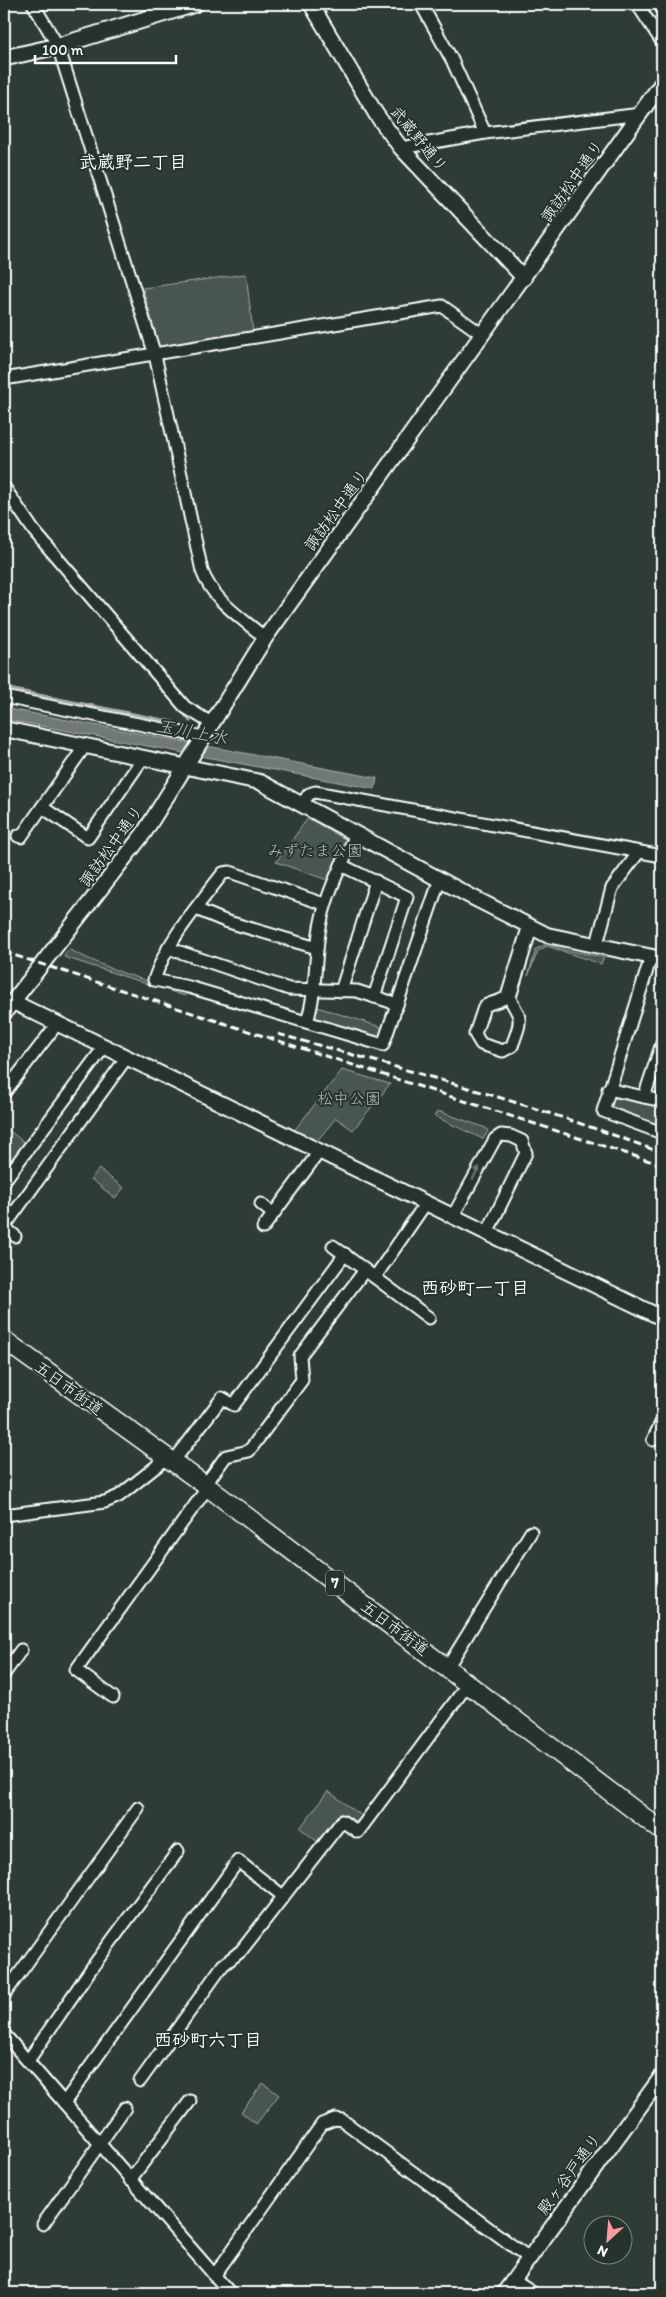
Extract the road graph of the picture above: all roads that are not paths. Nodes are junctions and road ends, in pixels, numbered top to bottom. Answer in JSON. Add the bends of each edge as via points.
{"nodes":[{"id":1,"x":33,"y":4,"type":"edge"},
{"id":2,"x":195,"y":4,"type":"edge"},
{"id":3,"x":311,"y":4,"type":"edge"},
{"id":4,"x":421,"y":4,"type":"edge"},
{"id":5,"x":637,"y":4,"type":"edge"},
{"id":6,"x":662,"y":42,"type":"edge"},
{"id":7,"x":58,"y":46,"type":"junction"},
{"id":8,"x":4,"y":58,"type":"edge"},
{"id":9,"x":662,"y":83,"type":"edge"},
{"id":10,"x":641,"y":114,"type":"junction"},
{"id":11,"x":485,"y":133,"type":"junction"},
{"id":12,"x":401,"y":148,"type":"junction"},
{"id":13,"x":524,"y":278,"type":"junction"},
{"id":14,"x":483,"y":335,"type":"junction"},
{"id":15,"x":155,"y":355,"type":"junction"},
{"id":16,"x":4,"y":379,"type":"edge"},
{"id":17,"x":4,"y":487,"type":"edge"},
{"id":18,"x":266,"y":638,"type":"junction"},
{"id":19,"x":4,"y":697,"type":"edge"},
{"id":20,"x":211,"y":723,"type":"junction"},
{"id":21,"x":4,"y":730,"type":"edge"},
{"id":22,"x":201,"y":740,"type":"junction"},
{"id":23,"x":85,"y":746,"type":"junction"},
{"id":24,"x":143,"y":758,"type":"junction"},
{"id":25,"x":189,"y":761,"type":"junction"},
{"id":26,"x":302,"y":804,"type":"junction"},
{"id":27,"x":42,"y":808,"type":"junction"},
{"id":28,"x":356,"y":835,"type":"junction"},
{"id":29,"x":18,"y":836,"type":"dead end"},
{"id":30,"x":639,"y":852,"type":"junction"},
{"id":31,"x":662,"y":856,"type":"edge"},
{"id":32,"x":341,"y":865,"type":"junction"},
{"id":33,"x":440,"y":879,"type":"junction"},
{"id":34,"x":376,"y":881,"type":"junction"},
{"id":35,"x":324,"y":904,"type":"junction"},
{"id":36,"x":196,"y":910,"type":"junction"},
{"id":37,"x":530,"y":927,"type":"junction"},
{"id":38,"x":596,"y":944,"type":"junction"},
{"id":39,"x":168,"y":948,"type":"junction"},
{"id":40,"x":317,"y":948,"type":"junction"},
{"id":41,"x":657,"y":958,"type":"edge"},
{"id":42,"x":315,"y":990,"type":"junction"},
{"id":43,"x":341,"y":991,"type":"junction"},
{"id":44,"x":374,"y":997,"type":"junction"},
{"id":45,"x":8,"y":999,"type":"edge"},
{"id":46,"x":507,"y":1001,"type":"dead end"},
{"id":47,"x":397,"y":1004,"type":"junction"},
{"id":48,"x":4,"y":1013,"type":"edge"},
{"id":49,"x":307,"y":1022,"type":"junction"},
{"id":50,"x":57,"y":1024,"type":"junction"},
{"id":51,"x":662,"y":1043,"type":"edge"},
{"id":52,"x":104,"y":1047,"type":"junction"},
{"id":53,"x":127,"y":1057,"type":"junction"},
{"id":54,"x":608,"y":1089,"type":"junction"},
{"id":55,"x":4,"y":1094,"type":"edge"},
{"id":56,"x":644,"y":1097,"type":"junction"},
{"id":57,"x":662,"y":1101,"type":"edge"},
{"id":58,"x":662,"y":1133,"type":"edge"},
{"id":59,"x":319,"y":1152,"type":"junction"},
{"id":60,"x":4,"y":1181,"type":"edge"},
{"id":61,"x":426,"y":1203,"type":"junction"},
{"id":62,"x":261,"y":1204,"type":"dead end"},
{"id":63,"x":274,"y":1214,"type":"junction"},
{"id":64,"x":452,"y":1216,"type":"junction"},
{"id":65,"x":263,"y":1228,"type":"dead end"},
{"id":66,"x":487,"y":1232,"type":"junction"},
{"id":67,"x":15,"y":1236,"type":"dead end"},
{"id":68,"x":333,"y":1246,"type":"dead end"},
{"id":69,"x":345,"y":1254,"type":"junction"},
{"id":70,"x":365,"y":1270,"type":"junction"},
{"id":71,"x":375,"y":1277,"type":"junction"},
{"id":72,"x":429,"y":1318,"type":"dead end"},
{"id":73,"x":662,"y":1318,"type":"edge"},
{"id":74,"x":4,"y":1340,"type":"edge"},
{"id":75,"x":662,"y":1420,"type":"edge"},
{"id":76,"x":653,"y":1440,"type":"dead end"},
{"id":77,"x":170,"y":1460,"type":"junction"},
{"id":78,"x":207,"y":1486,"type":"junction"},
{"id":79,"x":4,"y":1515,"type":"edge"},
{"id":80,"x":531,"y":1532,"type":"dead end"},
{"id":81,"x":21,"y":1650,"type":"dead end"},
{"id":82,"x":447,"y":1668,"type":"junction"},
{"id":83,"x":4,"y":1674,"type":"edge"},
{"id":84,"x":468,"y":1684,"type":"junction"},
{"id":85,"x":113,"y":1697,"type":"dead end"},
{"id":86,"x":138,"y":1808,"type":"dead end"},
{"id":87,"x":662,"y":1831,"type":"edge"},
{"id":88,"x":178,"y":1851,"type":"dead end"},
{"id":89,"x":283,"y":1896,"type":"junction"},
{"id":90,"x":4,"y":1995,"type":"edge"},
{"id":91,"x":4,"y":2034,"type":"edge"},
{"id":92,"x":28,"y":2061,"type":"junction"},
{"id":93,"x":662,"y":2076,"type":"edge"},
{"id":94,"x":140,"y":2081,"type":"dead end"},
{"id":95,"x":190,"y":2102,"type":"dead end"},
{"id":96,"x":64,"y":2103,"type":"junction"},
{"id":97,"x":125,"y":2108,"type":"dead end"},
{"id":98,"x":101,"y":2144,"type":"junction"},
{"id":99,"x":130,"y":2180,"type":"junction"},
{"id":100,"x":43,"y":2224,"type":"dead end"},
{"id":101,"x":529,"y":2258,"type":"junction"},
{"id":102,"x":214,"y":2276,"type":"junction"},
{"id":103,"x":513,"y":2280,"type":"junction"},
{"id":104,"x":230,"y":2293,"type":"edge"},
{"id":105,"x":504,"y":2293,"type":"edge"},
{"id":106,"x":533,"y":2293,"type":"edge"}],
"edges":[{"from":1,"to":7,"type":"street"},
{"from":2,"to":7,"type":"main road"},
{"from":3,"to":12,"type":"street","name":"武蔵野通り","via":[[376,114]]},
{"from":4,"to":11,"type":"street","via":[[452,60]]},
{"from":5,"to":6,"type":"street"},
{"from":7,"to":8,"type":"main road"},
{"from":7,"to":15,"type":"street"},
{"from":9,"to":10,"type":"street","name":"諏訪松中通り"},
{"from":10,"to":11,"type":"street"},
{"from":10,"to":13,"type":"street","name":"諏訪松中通り"},
{"from":11,"to":12,"type":"street"},
{"from":12,"to":13,"type":"street","name":"武蔵野通り"},
{"from":13,"to":14,"type":"street","name":"諏訪松中通り"},
{"from":14,"to":15,"type":"street","via":[[442,306]]},
{"from":14,"to":18,"type":"street","name":"諏訪松中通り"},
{"from":15,"to":16,"type":"street"},
{"from":15,"to":18,"type":"street","via":[[204,576],[217,598]]},
{"from":17,"to":20,"type":"street","via":[[34,531],[185,706]]},
{"from":18,"to":20,"type":"street","name":"諏訪松中通り"},
{"from":19,"to":22,"type":"street"},
{"from":20,"to":22,"type":"street","name":"諏訪松中通り"},
{"from":21,"to":23,"type":"street"},
{"from":22,"to":25,"type":"street","name":"諏訪松中通り"},
{"from":23,"to":24,"type":"street"},
{"from":23,"to":27,"type":"street"},
{"from":24,"to":25,"type":"street"},
{"from":24,"to":27,"type":"street","via":[[88,838]]},
{"from":25,"to":26,"type":"street","via":[[260,782]]},
{"from":25,"to":45,"type":"street","name":"諏訪松中通り","via":[[144,833],[45,961]]},
{"from":26,"to":28,"type":"street"},
{"from":26,"to":30,"type":"street","via":[[309,794],[316,792]]},
{"from":27,"to":29,"type":"street","via":[[21,837]]},
{"from":28,"to":32,"type":"street"},
{"from":28,"to":33,"type":"street"},
{"from":30,"to":31,"type":"street"},
{"from":30,"to":38,"type":"street","via":[[612,888]]},
{"from":32,"to":34,"type":"street"},
{"from":32,"to":35,"type":"street"},
{"from":33,"to":37,"type":"street"},
{"from":33,"to":47,"type":"street"},
{"from":34,"to":43,"type":"street"},
{"from":34,"to":44,"type":"street","via":[[407,897]]},
{"from":35,"to":36,"type":"street","via":[[226,872]]},
{"from":35,"to":40,"type":"street"},
{"from":36,"to":39,"type":"street"},
{"from":36,"to":40,"type":"street"},
{"from":37,"to":38,"type":"street","via":[[562,940]]},
{"from":37,"to":46,"type":"street"},
{"from":38,"to":41,"type":"street"},
{"from":39,"to":42,"type":"street","via":[[289,988]]},
{"from":39,"to":49,"type":"street","via":[[154,980],[189,986]]},
{"from":40,"to":42,"type":"street"},
{"from":41,"to":54,"type":"street"},
{"from":42,"to":43,"type":"street"},
{"from":42,"to":49,"type":"street"},
{"from":43,"to":44,"type":"street","via":[[357,991]]},
{"from":44,"to":47,"type":"street"},
{"from":45,"to":48,"type":"street","name":"諏訪松中通り"},
{"from":45,"to":50,"type":"street"},
{"from":47,"to":49,"type":"street","via":[[383,1045]]},
{"from":50,"to":52,"type":"street"},
{"from":50,"to":55,"type":"street","via":[[20,1080]]},
{"from":51,"to":56,"type":"street"},
{"from":52,"to":53,"type":"street"},
{"from":52,"to":60,"type":"street"},
{"from":53,"to":59,"type":"street"},
{"from":53,"to":67,"type":"street","via":[[4,1227]]},
{"from":54,"to":56,"type":"street"},
{"from":54,"to":58,"type":"street","via":[[603,1111]]},
{"from":56,"to":57,"type":"street"},
{"from":59,"to":61,"type":"street"},
{"from":59,"to":63,"type":"street"},
{"from":61,"to":64,"type":"street"},
{"from":61,"to":71,"type":"street"},
{"from":62,"to":63,"type":"street"},
{"from":63,"to":65,"type":"street"},
{"from":64,"to":66,"type":"street"},
{"from":64,"to":66,"type":"street","one_way":true,"via":[[495,1139],[501,1135],[522,1141],[526,1153]]},
{"from":66,"to":73,"type":"street"},
{"from":68,"to":69,"type":"street"},
{"from":69,"to":70,"type":"street"},
{"from":69,"to":77,"type":"street","via":[[234,1405],[222,1398]]},
{"from":70,"to":71,"type":"street"},
{"from":70,"to":78,"type":"street","via":[[300,1356],[302,1380],[249,1451],[226,1456]]},
{"from":71,"to":72,"type":"street"},
{"from":74,"to":77,"type":"main road","name":"五日市街道","number":"7"},
{"from":75,"to":76,"type":"street"},
{"from":77,"to":78,"type":"main road","name":"五日市街道","number":"7"},
{"from":77,"to":79,"type":"street","via":[[119,1496],[105,1502]]},
{"from":78,"to":82,"type":"main road","name":"五日市街道","number":"7"},
{"from":78,"to":85,"type":"street","via":[[76,1670]]},
{"from":80,"to":82,"type":"street"},
{"from":81,"to":83,"type":"street"},
{"from":82,"to":84,"type":"main road","name":"五日市街道","number":"7"},
{"from":84,"to":87,"type":"main road","name":"五日市街道","number":"7"},
{"from":84,"to":89,"type":"street","via":[[358,1832],[342,1820]]},
{"from":86,"to":90,"type":"street"},
{"from":88,"to":92,"type":"street"},
{"from":89,"to":94,"type":"street","via":[[241,1951],[223,1966]]},
{"from":89,"to":96,"type":"street","via":[[238,1862]]},
{"from":91,"to":92,"type":"street"},
{"from":92,"to":96,"type":"street"},
{"from":93,"to":101,"type":"street","name":"殿ヶ谷戸通り"},
{"from":95,"to":99,"type":"street"},
{"from":96,"to":98,"type":"street"},
{"from":97,"to":98,"type":"street"},
{"from":98,"to":99,"type":"street"},
{"from":98,"to":100,"type":"street"},
{"from":99,"to":102,"type":"street"},
{"from":101,"to":102,"type":"street","via":[[342,2120],[334,2119],[322,2124]]},
{"from":101,"to":103,"type":"street","name":"殿ヶ谷戸通り"},
{"from":102,"to":104,"type":"street"},
{"from":103,"to":105,"type":"street","name":"殿ヶ谷戸通り"},
{"from":103,"to":106,"type":"street"}]}
